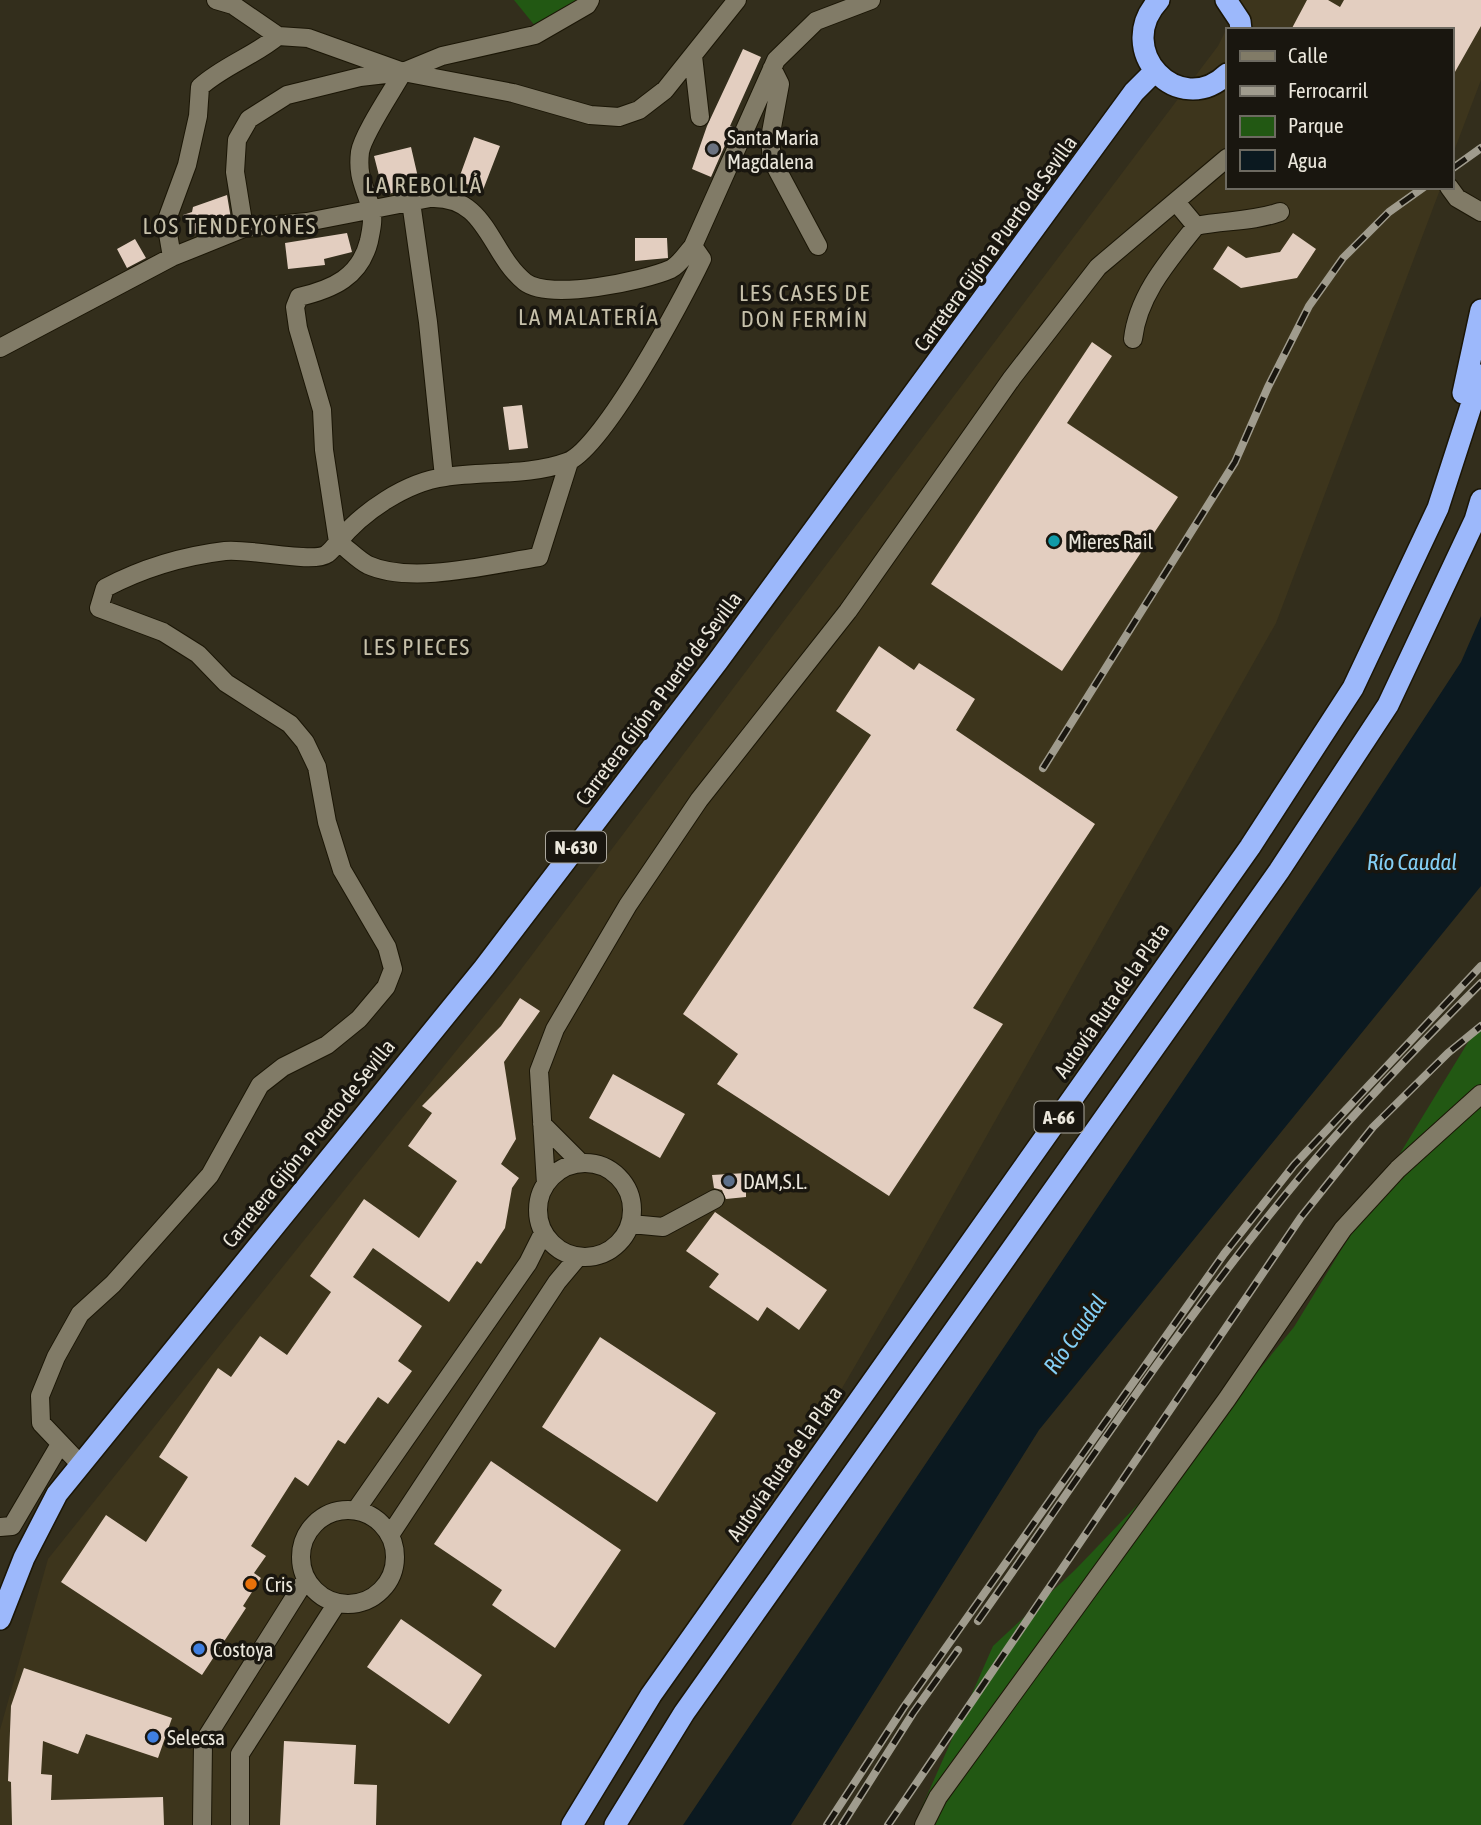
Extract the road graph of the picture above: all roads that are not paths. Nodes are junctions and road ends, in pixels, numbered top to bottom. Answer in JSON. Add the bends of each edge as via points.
{"nodes":[{"id":1,"x":216,"y":0,"type":"edge"},
{"id":2,"x":590,"y":0,"type":"edge"},
{"id":3,"x":737,"y":0,"type":"edge"},
{"id":4,"x":871,"y":0,"type":"edge"},
{"id":5,"x":1159,"y":0,"type":"edge"},
{"id":6,"x":1226,"y":0,"type":"edge"},
{"id":7,"x":1241,"y":28,"type":"edge"},
{"id":8,"x":278,"y":36,"type":"junction"},
{"id":9,"x":693,"y":55,"type":"junction"},
{"id":10,"x":772,"y":68,"type":"junction"},
{"id":11,"x":403,"y":72,"type":"junction"},
{"id":12,"x":1154,"y":72,"type":"junction"},
{"id":13,"x":1226,"y":75,"type":"edge"},
{"id":14,"x":700,"y":117,"type":"dead end"},
{"id":15,"x":1226,"y":159,"type":"edge"},
{"id":16,"x":1450,"y":189,"type":"edge"},
{"id":17,"x":411,"y":202,"type":"junction"},
{"id":18,"x":1176,"y":202,"type":"junction"},
{"id":19,"x":371,"y":210,"type":"junction"},
{"id":20,"x":1280,"y":212,"type":"dead end"},
{"id":21,"x":1481,"y":212,"type":"edge"},
{"id":22,"x":1196,"y":226,"type":"junction"},
{"id":23,"x":244,"y":228,"type":"junction"},
{"id":24,"x":693,"y":246,"type":"junction"},
{"id":25,"x":818,"y":246,"type":"dead end"},
{"id":26,"x":173,"y":257,"type":"junction"},
{"id":27,"x":1481,"y":310,"type":"edge"},
{"id":28,"x":1133,"y":339,"type":"dead end"},
{"id":29,"x":0,"y":348,"type":"edge"},
{"id":30,"x":1481,"y":375,"type":"edge"},
{"id":31,"x":569,"y":462,"type":"junction"},
{"id":32,"x":444,"y":477,"type":"junction"},
{"id":33,"x":1481,"y":500,"type":"edge"},
{"id":34,"x":1438,"y":508,"type":"junction"},
{"id":35,"x":338,"y":542,"type":"junction"},
{"id":36,"x":1481,"y":1094,"type":"edge"},
{"id":37,"x":542,"y":1124,"type":"junction"},
{"id":38,"x":581,"y":1163,"type":"junction"},
{"id":39,"x":546,"y":1184,"type":"junction"},
{"id":40,"x":715,"y":1199,"type":"dead end"},
{"id":41,"x":631,"y":1224,"type":"junction"},
{"id":42,"x":543,"y":1233,"type":"junction"},
{"id":43,"x":578,"y":1258,"type":"junction"},
{"id":44,"x":60,"y":1446,"type":"junction"},
{"id":45,"x":81,"y":1465,"type":"junction"},
{"id":46,"x":356,"y":1510,"type":"junction"},
{"id":47,"x":0,"y":1527,"type":"edge"},
{"id":48,"x":390,"y":1535,"type":"junction"},
{"id":49,"x":306,"y":1579,"type":"junction"},
{"id":50,"x":337,"y":1603,"type":"junction"},
{"id":51,"x":0,"y":1619,"type":"edge"},
{"id":52,"x":202,"y":1825,"type":"edge"},
{"id":53,"x":240,"y":1825,"type":"edge"},
{"id":54,"x":572,"y":1825,"type":"edge"},
{"id":55,"x":615,"y":1825,"type":"edge"},
{"id":56,"x":924,"y":1825,"type":"edge"}],
"edges":[{"from":1,"to":8,"type":"street","via":[[233,5]]},
{"from":2,"to":11,"type":"street","via":[[535,36],[442,56]]},
{"from":3,"to":9,"type":"street"},
{"from":4,"to":10,"type":"street","via":[[816,21]]},
{"from":5,"to":12,"type":"highway","via":[[1144,23],[1143,49]]},
{"from":6,"to":7,"type":"highway"},
{"from":8,"to":11,"type":"street","via":[[308,38]]},
{"from":8,"to":26,"type":"street","via":[[257,54],[212,76],[200,87],[187,165],[166,222]]},
{"from":9,"to":11,"type":"street","via":[[665,90],[639,110],[619,117],[590,115],[513,93]]},
{"from":9,"to":14,"type":"street"},
{"from":10,"to":24,"type":"street"},
{"from":10,"to":25,"type":"street","via":[[780,84],[770,138],[772,160]]},
{"from":11,"to":19,"type":"street","via":[[361,148],[359,177]]},
{"from":11,"to":23,"type":"street","via":[[360,76],[287,95],[249,118],[237,140],[234,172]]},
{"from":12,"to":13,"type":"highway","via":[[1173,85],[1196,89]]},
{"from":12,"to":45,"type":"highway","name":"Carretera Gijón a Puerto de Sevilla","number":"N-630","via":[[1134,92],[718,661],[484,968]]},
{"from":15,"to":18,"type":"street"},
{"from":16,"to":21,"type":"street"},
{"from":17,"to":19,"type":"street"},
{"from":17,"to":24,"type":"street","via":[[446,197],[458,200],[479,220],[525,282],[538,289],[643,280],[674,267]]},
{"from":17,"to":32,"type":"street"},
{"from":18,"to":22,"type":"street"},
{"from":18,"to":37,"type":"street","via":[[1098,267],[1012,378],[848,611],[699,800],[628,905],[555,1030],[539,1071]]},
{"from":19,"to":23,"type":"street"},
{"from":19,"to":35,"type":"street","via":[[365,255],[352,274],[333,288],[299,297],[295,307],[323,410],[324,450]]},
{"from":20,"to":22,"type":"street","via":[[1256,220]]},
{"from":22,"to":28,"type":"street","via":[[1157,275],[1135,322]]},
{"from":23,"to":26,"type":"street"},
{"from":24,"to":31,"type":"street","via":[[702,260],[685,295],[618,408],[592,443]]},
{"from":26,"to":29,"type":"street"},
{"from":27,"to":34,"type":"highway"},
{"from":30,"to":34,"type":"highway","name":"Autovía Ruta de la Plata","number":"A-66"},
{"from":31,"to":32,"type":"street","via":[[488,476]]},
{"from":31,"to":35,"type":"street","via":[[540,557],[398,573],[368,565]]},
{"from":32,"to":35,"type":"street","via":[[390,496]]},
{"from":33,"to":55,"type":"highway","number":"A-66","via":[[1388,705],[1279,871],[684,1713]]},
{"from":34,"to":54,"type":"highway","name":"Autovía Ruta de la Plata","number":"A-66","via":[[1353,688],[1250,847],[651,1695]]},
{"from":35,"to":44,"type":"street","via":[[326,555],[306,559],[264,551],[227,551],[171,561],[106,588],[99,608],[163,632],[198,654],[226,683],[290,724],[305,742],[317,767],[342,870],[387,947],[393,969],[386,987],[359,1019],[327,1045],[283,1067],[260,1085],[210,1175],[113,1284],[80,1314],[40,1396],[41,1423]]},
{"from":36,"to":56,"type":"street","via":[[1398,1169],[1343,1229],[1227,1399],[938,1797]]},
{"from":37,"to":38,"type":"street"},
{"from":37,"to":39,"type":"street"},
{"from":38,"to":39,"type":"street","via":[[564,1168]]},
{"from":38,"to":41,"type":"street","via":[[599,1165],[615,1174],[630,1197]]},
{"from":39,"to":42,"type":"street","via":[[538,1214]]},
{"from":40,"to":41,"type":"street","via":[[663,1227]]},
{"from":41,"to":43,"type":"street","via":[[622,1241],[608,1253]]},
{"from":42,"to":43,"type":"street","via":[[556,1248]]},
{"from":42,"to":46,"type":"street","via":[[528,1262]]},
{"from":43,"to":48,"type":"street","via":[[557,1282]]},
{"from":44,"to":45,"type":"street"},
{"from":44,"to":47,"type":"street","via":[[12,1526]]},
{"from":45,"to":51,"type":"highway","name":"Carretera Gijón a Puerto de Sevilla","number":"N-630","via":[[57,1494]]},
{"from":46,"to":48,"type":"street","via":[[378,1520]]},
{"from":46,"to":49,"type":"street","via":[[326,1515],[309,1530],[301,1561]]},
{"from":48,"to":50,"type":"street","via":[[395,1552],[393,1570],[384,1587],[370,1599]]},
{"from":49,"to":50,"type":"street","via":[[318,1594]]},
{"from":49,"to":52,"type":"street","via":[[203,1743]]},
{"from":50,"to":53,"type":"street","via":[[240,1754]]}]}
